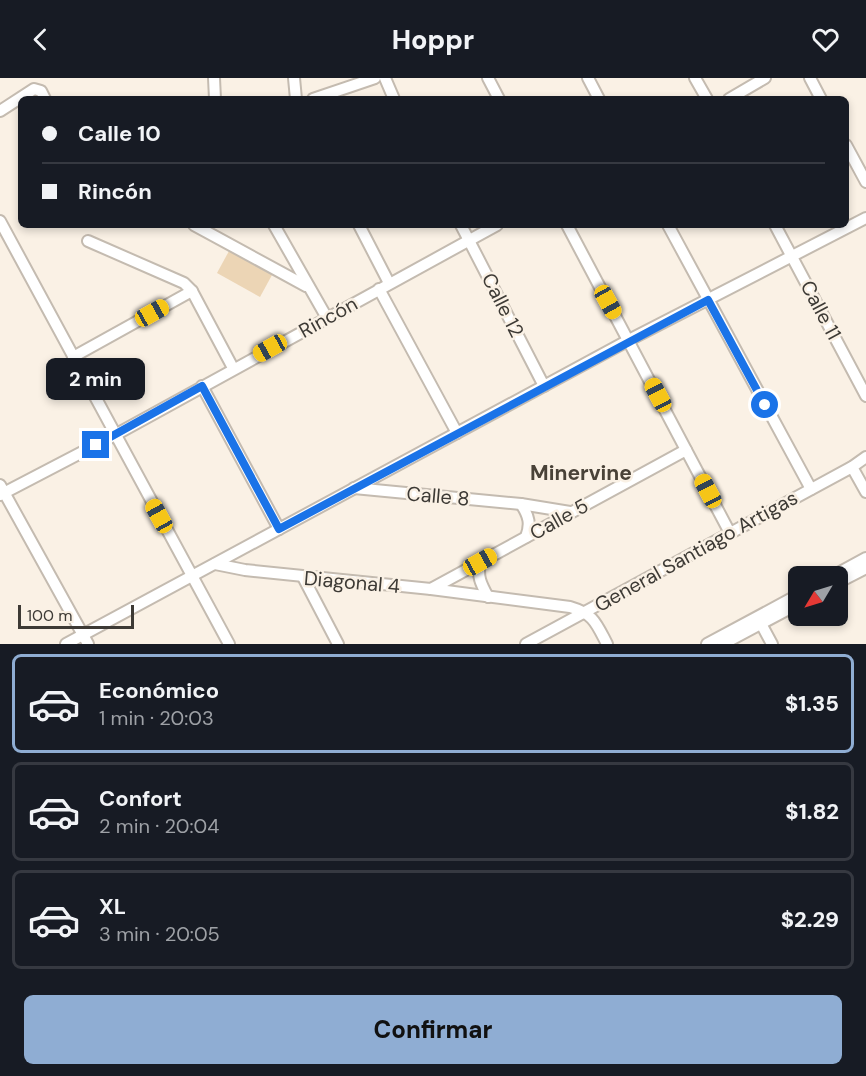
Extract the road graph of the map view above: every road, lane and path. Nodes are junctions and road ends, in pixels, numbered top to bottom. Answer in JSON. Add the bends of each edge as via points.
{"nodes":[{"id":1,"x":214,"y":78,"type":"edge"},
{"id":2,"x":294,"y":78,"type":"edge"},
{"id":3,"x":375,"y":78,"type":"edge"},
{"id":4,"x":384,"y":78,"type":"edge"},
{"id":5,"x":488,"y":78,"type":"edge"},
{"id":6,"x":588,"y":78,"type":"edge"},
{"id":7,"x":695,"y":78,"type":"edge"},
{"id":8,"x":765,"y":78,"type":"edge"},
{"id":9,"x":810,"y":78,"type":"edge"},
{"id":10,"x":23,"y":96,"type":"edge"},
{"id":11,"x":44,"y":96,"type":"edge"},
{"id":12,"x":215,"y":96,"type":"edge"},
{"id":13,"x":296,"y":96,"type":"edge"},
{"id":14,"x":322,"y":96,"type":"edge"},
{"id":15,"x":393,"y":96,"type":"edge"},
{"id":16,"x":497,"y":96,"type":"edge"},
{"id":17,"x":597,"y":96,"type":"edge"},
{"id":18,"x":705,"y":96,"type":"edge"},
{"id":19,"x":734,"y":96,"type":"edge"},
{"id":20,"x":819,"y":96,"type":"edge"},
{"id":21,"x":18,"y":99,"type":"edge"},
{"id":22,"x":0,"y":111,"type":"edge"},
{"id":23,"x":849,"y":151,"type":"edge"},
{"id":24,"x":866,"y":182,"type":"edge"},
{"id":25,"x":866,"y":218,"type":"edge"},
{"id":26,"x":0,"y":221,"type":"edge"},
{"id":27,"x":849,"y":227,"type":"edge"},
{"id":28,"x":200,"y":228,"type":"edge"},
{"id":29,"x":276,"y":228,"type":"edge"},
{"id":30,"x":361,"y":228,"type":"edge"},
{"id":31,"x":463,"y":228,"type":"edge"},
{"id":32,"x":492,"y":228,"type":"edge"},
{"id":33,"x":569,"y":228,"type":"edge"},
{"id":34,"x":670,"y":228,"type":"edge"},
{"id":35,"x":777,"y":228,"type":"edge"},
{"id":36,"x":847,"y":228,"type":"edge"},
{"id":37,"x":470,"y":240,"type":"junction"},
{"id":38,"x":88,"y":242,"type":"dead end"},
{"id":39,"x":792,"y":256,"type":"junction"},
{"id":40,"x":389,"y":284,"type":"junction"},
{"id":41,"x":306,"y":285,"type":"junction"},
{"id":42,"x":379,"y":289,"type":"junction"},
{"id":43,"x":192,"y":291,"type":"junction"},
{"id":44,"x":708,"y":300,"type":"junction"},
{"id":45,"x":327,"y":318,"type":"junction"},
{"id":46,"x":629,"y":340,"type":"junction"},
{"id":47,"x":73,"y":357,"type":"junction"},
{"id":48,"x":233,"y":369,"type":"junction"},
{"id":49,"x":202,"y":386,"type":"junction"},
{"id":50,"x":544,"y":386,"type":"junction"},
{"id":51,"x":866,"y":396,"type":"edge"},
{"id":52,"x":457,"y":433,"type":"junction"},
{"id":53,"x":115,"y":435,"type":"junction"},
{"id":54,"x":686,"y":450,"type":"junction"},
{"id":55,"x":866,"y":457,"type":"edge"},
{"id":56,"x":852,"y":467,"type":"junction"},
{"id":57,"x":354,"y":488,"type":"junction"},
{"id":58,"x":811,"y":489,"type":"junction"},
{"id":59,"x":1,"y":491,"type":"edge"},
{"id":60,"x":866,"y":492,"type":"edge"},
{"id":61,"x":521,"y":504,"type":"junction"},
{"id":62,"x":570,"y":512,"type":"junction"},
{"id":63,"x":279,"y":529,"type":"junction"},
{"id":64,"x":730,"y":533,"type":"junction"},
{"id":65,"x":526,"y":537,"type":"junction"},
{"id":66,"x":866,"y":558,"type":"edge"},
{"id":67,"x":480,"y":562,"type":"junction"},
{"id":68,"x":215,"y":564,"type":"junction"},
{"id":69,"x":848,"y":568,"type":"edge"},
{"id":70,"x":866,"y":568,"type":"edge"},
{"id":71,"x":192,"y":577,"type":"junction"},
{"id":72,"x":303,"y":577,"type":"junction"},
{"id":73,"x":848,"y":577,"type":"edge"},
{"id":74,"x":431,"y":589,"type":"junction"},
{"id":75,"x":488,"y":597,"type":"junction"},
{"id":76,"x":788,"y":601,"type":"edge"},
{"id":77,"x":788,"y":608,"type":"edge"},
{"id":78,"x":586,"y":612,"type":"junction"},
{"id":79,"x":759,"y":620,"type":"junction"},
{"id":80,"x":86,"y":639,"type":"edge"},
{"id":81,"x":66,"y":644,"type":"edge"},
{"id":82,"x":229,"y":644,"type":"edge"},
{"id":83,"x":338,"y":644,"type":"edge"},
{"id":84,"x":526,"y":644,"type":"edge"},
{"id":85,"x":607,"y":644,"type":"edge"},
{"id":86,"x":707,"y":644,"type":"edge"},
{"id":87,"x":723,"y":644,"type":"edge"},
{"id":88,"x":772,"y":644,"type":"edge"}],
"edges":[{"from":1,"to":12,"type":"street"},
{"from":2,"to":13,"type":"street"},
{"from":3,"to":14,"type":"street"},
{"from":4,"to":15,"type":"street"},
{"from":5,"to":16,"type":"street"},
{"from":6,"to":17,"type":"street"},
{"from":7,"to":18,"type":"street"},
{"from":8,"to":19,"type":"street"},
{"from":9,"to":20,"type":"street"},
{"from":10,"to":11,"type":"street","via":[[34,89]]},
{"from":21,"to":22,"type":"street"},
{"from":23,"to":24,"type":"street"},
{"from":25,"to":27,"type":"street"},
{"from":26,"to":47,"type":"street"},
{"from":28,"to":41,"type":"street"},
{"from":29,"to":41,"type":"street"},
{"from":30,"to":40,"type":"street"},
{"from":31,"to":37,"type":"street","name":"Calle 12"},
{"from":32,"to":37,"type":"street","name":"Rincón"},
{"from":33,"to":46,"type":"street"},
{"from":34,"to":44,"type":"street"},
{"from":35,"to":39,"type":"street","name":"Calle 11"},
{"from":36,"to":39,"type":"street"},
{"from":37,"to":40,"type":"street","name":"Rincón"},
{"from":37,"to":50,"type":"street","name":"Calle 12"},
{"from":38,"to":43,"type":"street","via":[[184,283]]},
{"from":39,"to":44,"type":"street"},
{"from":39,"to":51,"type":"street","name":"Calle 11"},
{"from":40,"to":42,"type":"street","name":"Rincón"},
{"from":41,"to":45,"type":"street"},
{"from":42,"to":45,"type":"street","name":"Rincón"},
{"from":42,"to":52,"type":"street"},
{"from":43,"to":47,"type":"street"},
{"from":43,"to":48,"type":"street"},
{"from":44,"to":46,"type":"street"},
{"from":44,"to":58,"type":"street"},
{"from":45,"to":48,"type":"street","name":"Rincón"},
{"from":46,"to":50,"type":"street"},
{"from":46,"to":54,"type":"street"},
{"from":47,"to":53,"type":"street"},
{"from":48,"to":49,"type":"street","name":"Rincón"},
{"from":49,"to":53,"type":"street","name":"Rincón"},
{"from":49,"to":63,"type":"street"},
{"from":50,"to":52,"type":"street"},
{"from":52,"to":57,"type":"street"},
{"from":53,"to":59,"type":"street","name":"Rincón"},
{"from":53,"to":71,"type":"street"},
{"from":54,"to":62,"type":"street","name":"Calle 5"},
{"from":54,"to":64,"type":"street"},
{"from":55,"to":56,"type":"street","name":"General Santiago Artigas"},
{"from":56,"to":58,"type":"street","name":"General Santiago Artigas"},
{"from":56,"to":60,"type":"street"},
{"from":57,"to":61,"type":"street","name":"Calle 8"},
{"from":57,"to":63,"type":"street"},
{"from":58,"to":64,"type":"street","name":"General Santiago Artigas"},
{"from":59,"to":80,"type":"street"},
{"from":61,"to":62,"type":"street","name":"Calle 8"},
{"from":61,"to":65,"type":"street","via":[[530,526]]},
{"from":62,"to":65,"type":"street","name":"Calle 5"},
{"from":63,"to":68,"type":"street"},
{"from":64,"to":78,"type":"street","name":"General Santiago Artigas"},
{"from":65,"to":67,"type":"street","name":"Calle 5"},
{"from":66,"to":69,"type":"street"},
{"from":67,"to":74,"type":"street","name":"Calle 5"},
{"from":67,"to":75,"type":"street","via":[[480,584]]},
{"from":68,"to":71,"type":"street"},
{"from":68,"to":72,"type":"street","name":"Diagonal 4"},
{"from":70,"to":73,"type":"street"},
{"from":71,"to":80,"type":"street"},
{"from":71,"to":82,"type":"street"},
{"from":72,"to":74,"type":"street","name":"Diagonal 4"},
{"from":72,"to":83,"type":"street"},
{"from":74,"to":75,"type":"street","name":"Diagonal 4"},
{"from":75,"to":78,"type":"street","name":"Diagonal 4"},
{"from":76,"to":79,"type":"street"},
{"from":77,"to":79,"type":"street"},
{"from":78,"to":84,"type":"street","name":"General Santiago Artigas"},
{"from":78,"to":85,"type":"street","via":[[595,620]]},
{"from":79,"to":86,"type":"street"},
{"from":79,"to":87,"type":"street"},
{"from":79,"to":88,"type":"street"},
{"from":80,"to":81,"type":"street"}]}
